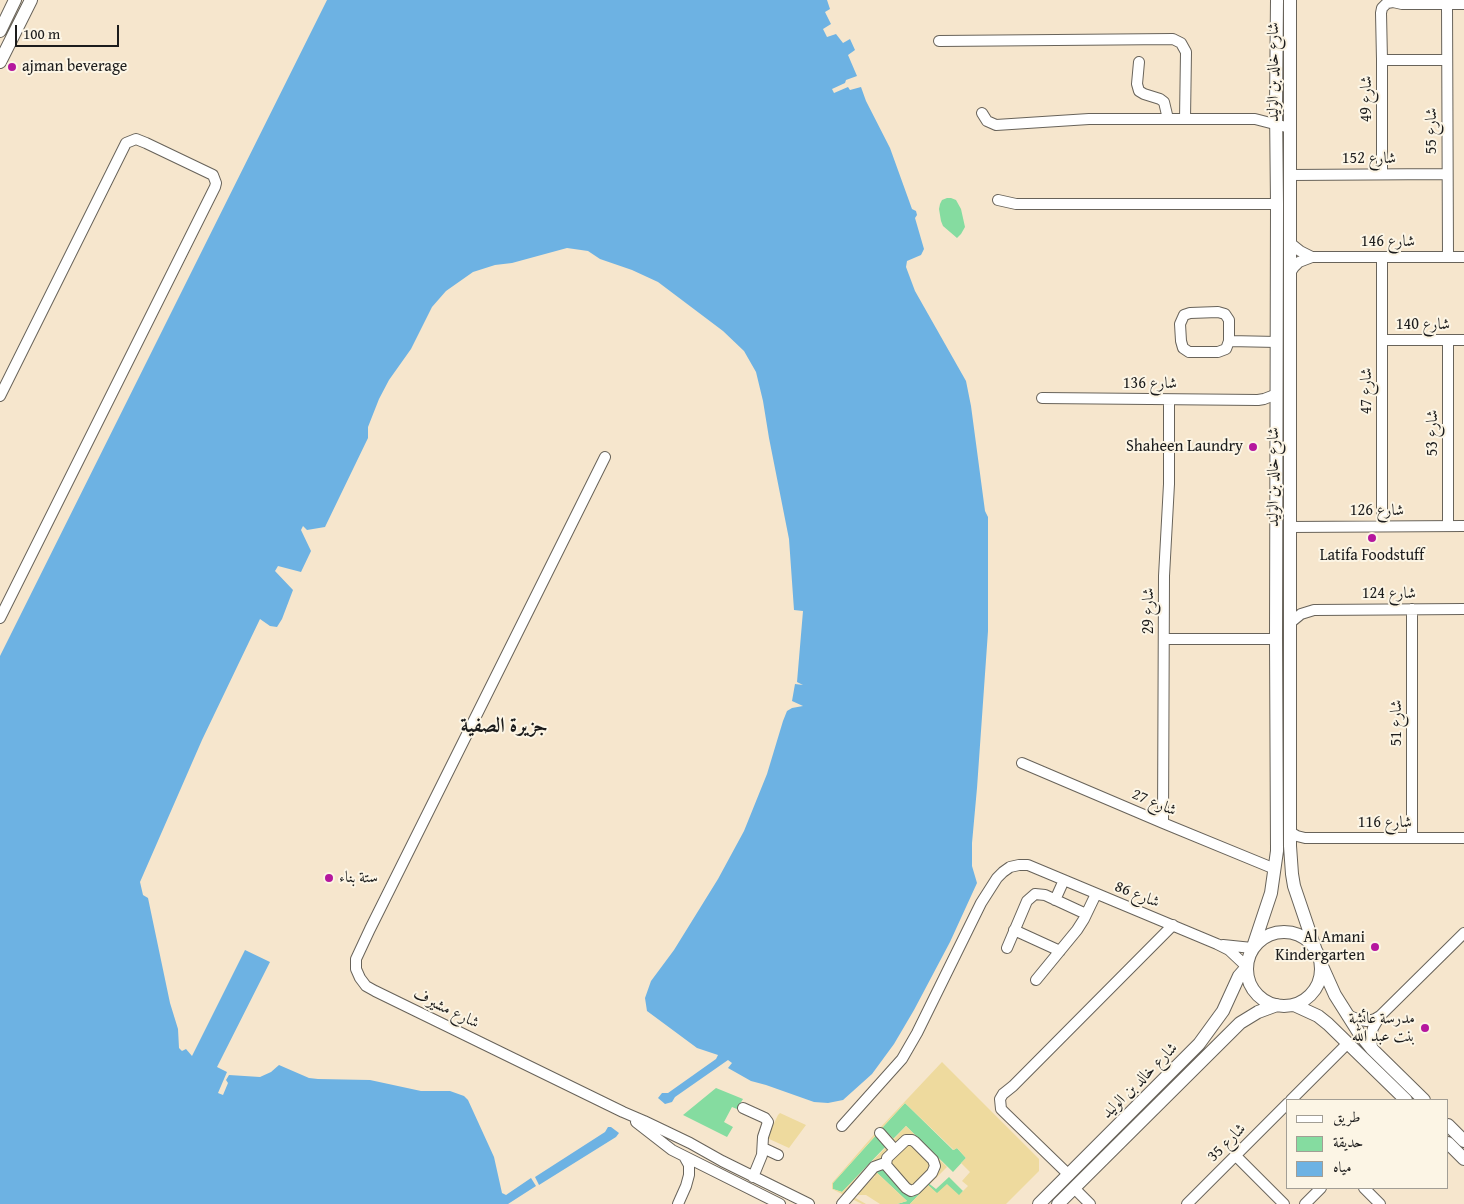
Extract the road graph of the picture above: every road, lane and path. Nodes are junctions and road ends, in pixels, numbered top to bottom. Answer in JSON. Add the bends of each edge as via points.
{"nodes":[{"id":1,"x":16,"y":0,"type":"edge"},
{"id":2,"x":31,"y":0,"type":"edge"},
{"id":3,"x":1277,"y":0,"type":"edge"},
{"id":4,"x":1290,"y":0,"type":"edge"},
{"id":5,"x":1447,"y":4,"type":"junction"},
{"id":6,"x":1464,"y":4,"type":"edge"},
{"id":7,"x":0,"y":31,"type":"edge"},
{"id":8,"x":939,"y":41,"type":"dead end"},
{"id":9,"x":1382,"y":60,"type":"junction"},
{"id":10,"x":1447,"y":60,"type":"junction"},
{"id":11,"x":0,"y":62,"type":"edge"},
{"id":12,"x":1139,"y":62,"type":"dead end"},
{"id":13,"x":982,"y":113,"type":"dead end"},
{"id":14,"x":1168,"y":119,"type":"junction"},
{"id":15,"x":1185,"y":119,"type":"junction"},
{"id":16,"x":1276,"y":125,"type":"junction"},
{"id":17,"x":1290,"y":128,"type":"junction"},
{"id":18,"x":1382,"y":174,"type":"junction"},
{"id":19,"x":1447,"y":174,"type":"junction"},
{"id":20,"x":1290,"y":175,"type":"junction"},
{"id":21,"x":1277,"y":204,"type":"junction"},
{"id":22,"x":999,"y":205,"type":"dead end"},
{"id":23,"x":1290,"y":242,"type":"junction"},
{"id":24,"x":1312,"y":257,"type":"junction"},
{"id":25,"x":1382,"y":257,"type":"junction"},
{"id":26,"x":1448,"y":257,"type":"junction"},
{"id":27,"x":1464,"y":257,"type":"edge"},
{"id":28,"x":1290,"y":273,"type":"junction"},
{"id":29,"x":1382,"y":340,"type":"junction"},
{"id":30,"x":1448,"y":340,"type":"junction"},
{"id":31,"x":1464,"y":340,"type":"edge"},
{"id":32,"x":1229,"y":342,"type":"junction"},
{"id":33,"x":1277,"y":342,"type":"junction"},
{"id":34,"x":0,"y":396,"type":"edge"},
{"id":35,"x":1042,"y":398,"type":"dead end"},
{"id":36,"x":1169,"y":400,"type":"junction"},
{"id":37,"x":1277,"y":401,"type":"junction"},
{"id":38,"x":1276,"y":427,"type":"junction"},
{"id":39,"x":1290,"y":428,"type":"junction"},
{"id":40,"x":1277,"y":446,"type":"junction"},
{"id":41,"x":1290,"y":447,"type":"junction"},
{"id":42,"x":605,"y":457,"type":"dead end"},
{"id":43,"x":1382,"y":526,"type":"junction"},
{"id":44,"x":1448,"y":526,"type":"junction"},
{"id":45,"x":1464,"y":526,"type":"edge"},
{"id":46,"x":1290,"y":527,"type":"junction"},
{"id":47,"x":1290,"y":595,"type":"junction"},
{"id":48,"x":1412,"y":609,"type":"junction"},
{"id":49,"x":1464,"y":609,"type":"edge"},
{"id":50,"x":1314,"y":610,"type":"junction"},
{"id":51,"x":0,"y":618,"type":"edge"},
{"id":52,"x":1290,"y":623,"type":"junction"},
{"id":53,"x":1164,"y":639,"type":"junction"},
{"id":54,"x":1276,"y":639,"type":"junction"},
{"id":55,"x":1022,"y":762,"type":"dead end"},
{"id":56,"x":1163,"y":823,"type":"junction"},
{"id":57,"x":1290,"y":832,"type":"junction"},
{"id":58,"x":1305,"y":838,"type":"junction"},
{"id":59,"x":1412,"y":838,"type":"junction"},
{"id":60,"x":1464,"y":838,"type":"edge"},
{"id":61,"x":1290,"y":846,"type":"junction"},
{"id":62,"x":1275,"y":869,"type":"junction"},
{"id":63,"x":1064,"y":880,"type":"junction"},
{"id":64,"x":1096,"y":894,"type":"junction"},
{"id":65,"x":1055,"y":900,"type":"junction"},
{"id":66,"x":1086,"y":914,"type":"junction"},
{"id":67,"x":1173,"y":925,"type":"junction"},
{"id":68,"x":1014,"y":930,"type":"junction"},
{"id":69,"x":1464,"y":933,"type":"edge"},
{"id":70,"x":1217,"y":944,"type":"junction"},
{"id":71,"x":1007,"y":948,"type":"dead end"},
{"id":72,"x":1253,"y":948,"type":"junction"},
{"id":73,"x":1060,"y":951,"type":"junction"},
{"id":74,"x":1317,"y":954,"type":"junction"},
{"id":75,"x":1246,"y":967,"type":"junction"},
{"id":76,"x":1036,"y":980,"type":"dead end"},
{"id":77,"x":1294,"y":1005,"type":"junction"},
{"id":78,"x":1278,"y":1006,"type":"junction"},
{"id":79,"x":1347,"y":1015,"type":"junction"},
{"id":80,"x":1380,"y":1016,"type":"junction"},
{"id":81,"x":1348,"y":1043,"type":"junction"},
{"id":82,"x":1372,"y":1049,"type":"junction"},
{"id":83,"x":1292,"y":1099,"type":"edge"},
{"id":84,"x":1405,"y":1099,"type":"edge"},
{"id":85,"x":1423,"y":1099,"type":"edge"},
{"id":86,"x":1286,"y":1106,"type":"edge"},
{"id":87,"x":743,"y":1108,"type":"dead end"},
{"id":88,"x":623,"y":1112,"type":"junction"},
{"id":89,"x":1449,"y":1125,"type":"edge"},
{"id":90,"x":842,"y":1126,"type":"dead end"},
{"id":91,"x":880,"y":1134,"type":"dead end"},
{"id":92,"x":1464,"y":1141,"type":"edge"},
{"id":93,"x":1449,"y":1144,"type":"edge"},
{"id":94,"x":763,"y":1148,"type":"junction"},
{"id":95,"x":895,"y":1150,"type":"junction"},
{"id":96,"x":778,"y":1155,"type":"dead end"},
{"id":97,"x":684,"y":1156,"type":"junction"},
{"id":98,"x":713,"y":1156,"type":"junction"},
{"id":99,"x":1236,"y":1156,"type":"junction"},
{"id":100,"x":1464,"y":1159,"type":"edge"},
{"id":101,"x":696,"y":1163,"type":"junction"},
{"id":102,"x":885,"y":1163,"type":"junction"},
{"id":103,"x":711,"y":1170,"type":"junction"},
{"id":104,"x":1068,"y":1175,"type":"junction"},
{"id":105,"x":753,"y":1177,"type":"junction"},
{"id":106,"x":686,"y":1186,"type":"junction"},
{"id":107,"x":1074,"y":1188,"type":"junction"},
{"id":108,"x":1320,"y":1189,"type":"edge"},
{"id":109,"x":1365,"y":1189,"type":"edge"},
{"id":110,"x":678,"y":1204,"type":"edge"},
{"id":111,"x":780,"y":1204,"type":"edge"},
{"id":112,"x":809,"y":1204,"type":"edge"},
{"id":113,"x":842,"y":1204,"type":"edge"},
{"id":114,"x":1039,"y":1204,"type":"edge"},
{"id":115,"x":1058,"y":1204,"type":"edge"},
{"id":116,"x":1090,"y":1204,"type":"edge"},
{"id":117,"x":1187,"y":1204,"type":"edge"},
{"id":118,"x":1284,"y":1204,"type":"edge"},
{"id":119,"x":1305,"y":1204,"type":"edge"},
{"id":120,"x":1380,"y":1204,"type":"edge"}],
"edges":[{"from":1,"to":7,"type":"main road"},
{"from":2,"to":11,"type":"main road"},
{"from":3,"to":16,"type":"main road","name":"شارع خالد بن الوليد"},
{"from":4,"to":17,"type":"main road","name":"شارع خالد بن الوليد"},
{"from":5,"to":6,"type":"street"},
{"from":5,"to":9,"type":"street","name":"شارع 49","via":[[1390,2],[1384,5],[1381,14]]},
{"from":5,"to":10,"type":"street","name":"شارع 55"},
{"from":8,"to":15,"type":"street","via":[[1173,39],[1186,52]]},
{"from":9,"to":10,"type":"street"},
{"from":9,"to":18,"type":"street","name":"شارع 49"},
{"from":10,"to":19,"type":"street","name":"شارع 55"},
{"from":12,"to":14,"type":"street","via":[[1139,91],[1164,102]]},
{"from":13,"to":14,"type":"street","via":[[987,121],[996,125],[1089,119]]},
{"from":14,"to":15,"type":"street"},
{"from":15,"to":16,"type":"street","via":[[1255,119]]},
{"from":16,"to":17,"type":"street"},
{"from":16,"to":21,"type":"main road","name":"شارع خالد بن الوليد"},
{"from":17,"to":20,"type":"main road","name":"شارع خالد بن الوليد"},
{"from":18,"to":19,"type":"street","name":"شارع 152"},
{"from":18,"to":20,"type":"street","name":"شارع 152"},
{"from":19,"to":26,"type":"street","name":"شارع 55"},
{"from":20,"to":23,"type":"main road","name":"شارع خالد بن الوليد"},
{"from":21,"to":22,"type":"street"},
{"from":21,"to":33,"type":"main road","name":"شارع خالد بن الوليد"},
{"from":23,"to":24,"type":"street"},
{"from":23,"to":28,"type":"main road","name":"شارع خالد بن الوليد"},
{"from":24,"to":25,"type":"street","name":"شارع 146"},
{"from":24,"to":28,"type":"street","via":[[1299,262]]},
{"from":25,"to":26,"type":"street","name":"شارع 146"},
{"from":25,"to":29,"type":"street","name":"شارع 47"},
{"from":26,"to":27,"type":"street","name":"شارع 146"},
{"from":28,"to":39,"type":"main road","name":"شارع خالد بن الوليد"},
{"from":29,"to":30,"type":"street","name":"شارع 140"},
{"from":29,"to":43,"type":"street","name":"شارع 47"},
{"from":30,"to":31,"type":"street","name":"شارع 140"},
{"from":30,"to":44,"type":"street","name":"شارع 53"},
{"from":32,"to":32,"type":"street","via":[[1229,320],[1222,313],[1187,314],[1181,320],[1181,344],[1189,352],[1218,352],[1226,349]]},
{"from":32,"to":33,"type":"street"},
{"from":33,"to":37,"type":"main road","name":"شارع خالد بن الوليد"},
{"from":34,"to":51,"type":"street","via":[[126,144],[136,139],[213,175],[215,186]]},
{"from":35,"to":36,"type":"street","name":"شارع 136"},
{"from":36,"to":37,"type":"street","name":"شارع 136"},
{"from":36,"to":53,"type":"street","name":"شارع 29"},
{"from":37,"to":38,"type":"main road","name":"شارع خالد بن الوليد"},
{"from":38,"to":39,"type":"main road","via":[[1283,432]]},
{"from":38,"to":40,"type":"main road","name":"شارع خالد بن الوليد"},
{"from":39,"to":41,"type":"main road","name":"شارع خالد بن الوليد"},
{"from":40,"to":41,"type":"main road","via":[[1283,442]]},
{"from":40,"to":54,"type":"main road","name":"شارع خالد بن الوليد"},
{"from":41,"to":46,"type":"main road","name":"شارع خالد بن الوليد"},
{"from":42,"to":88,"type":"street","name":"شارع مشيرف","via":[[359,950],[356,969],[366,986]]},
{"from":43,"to":44,"type":"street","name":"شارع 126"},
{"from":43,"to":46,"type":"street","name":"شارع 126"},
{"from":44,"to":45,"type":"street","name":"شارع 126"},
{"from":46,"to":47,"type":"main road","name":"شارع خالد بن الوليد"},
{"from":47,"to":50,"type":"street","via":[[1300,605]]},
{"from":47,"to":52,"type":"main road","name":"شارع خالد بن الوليد"},
{"from":48,"to":49,"type":"street","name":"شارع 124"},
{"from":48,"to":50,"type":"street","name":"شارع 124"},
{"from":48,"to":59,"type":"street","name":"شارع 51"},
{"from":50,"to":52,"type":"street","name":"شارع 124","via":[[1301,614]]},
{"from":52,"to":57,"type":"main road","name":"شارع خالد بن الوليد"},
{"from":53,"to":54,"type":"street"},
{"from":53,"to":56,"type":"street","name":"شارع 29"},
{"from":54,"to":62,"type":"main road","name":"شارع خالد بن الوليد"},
{"from":55,"to":56,"type":"street","name":"شارع 27"},
{"from":56,"to":62,"type":"street","name":"شارع 27"},
{"from":57,"to":58,"type":"street","name":"شارع 116"},
{"from":57,"to":61,"type":"main road","name":"شارع خالد بن الوليد"},
{"from":58,"to":59,"type":"street","name":"شارع 116"},
{"from":58,"to":61,"type":"street","name":"شارع 116"},
{"from":59,"to":60,"type":"street","name":"شارع 116"},
{"from":61,"to":74,"type":"main road","name":"شارع خالد بن الوليد","via":[[1294,886]]},
{"from":62,"to":72,"type":"main road","name":"شارع خالد بن الوليد","via":[[1271,893]]},
{"from":63,"to":64,"type":"street","name":"شارع 86"},
{"from":63,"to":65,"type":"street"},
{"from":63,"to":90,"type":"street","name":"شارع 86","via":[[1028,865],[1010,867],[997,878],[974,916],[910,1046]]},
{"from":64,"to":66,"type":"street"},
{"from":64,"to":67,"type":"street","name":"شارع 86"},
{"from":65,"to":66,"type":"street"},
{"from":65,"to":68,"type":"street","via":[[1035,894],[1027,901]]},
{"from":66,"to":73,"type":"street"},
{"from":67,"to":70,"type":"street","name":"شارع 86"},
{"from":67,"to":104,"type":"street","via":[[1000,1099],[1001,1109]]},
{"from":68,"to":71,"type":"street"},
{"from":68,"to":73,"type":"street"},
{"from":69,"to":80,"type":"street"},
{"from":70,"to":72,"type":"street","name":"شارع 86"},
{"from":70,"to":75,"type":"street","name":"شارع 86","via":[[1229,950]]},
{"from":72,"to":74,"type":"main road","via":[[1262,938],[1286,932],[1308,941]]},
{"from":72,"to":75,"type":"main road"},
{"from":73,"to":76,"type":"street"},
{"from":74,"to":77,"type":"main road","via":[[1321,967],[1317,986],[1307,998]]},
{"from":74,"to":79,"type":"main road","name":"شارع خالد بن الوليد"},
{"from":75,"to":78,"type":"main road","via":[[1252,988],[1267,1002]]},
{"from":75,"to":104,"type":"main road","name":"شارع خالد بن الوليد","via":[[1223,1011],[1199,1044]]},
{"from":77,"to":78,"type":"main road"},
{"from":77,"to":81,"type":"main road","via":[[1323,1020]]},
{"from":78,"to":107,"type":"main road","name":"شارع خالد بن الوليد","via":[[1258,1012],[1240,1023]]},
{"from":79,"to":80,"type":"street","via":[[1367,1021]]},
{"from":79,"to":82,"type":"main road","name":"شارع خالد بن الوليد"},
{"from":80,"to":82,"type":"street","via":[[1373,1028]]},
{"from":81,"to":83,"type":"street"},
{"from":81,"to":84,"type":"main road"},
{"from":82,"to":85,"type":"main road","name":"شارع خالد بن الوليد"},
{"from":86,"to":99,"type":"street","name":"شارع 35"},
{"from":87,"to":94,"type":"street","via":[[767,1120]]},
{"from":88,"to":97,"type":"street","name":"شارع مشيرف","via":[[664,1145]]},
{"from":88,"to":98,"type":"street","name":"شارع مشيرف"},
{"from":89,"to":92,"type":"main road"},
{"from":91,"to":95,"type":"street"},
{"from":93,"to":100,"type":"main road"},
{"from":94,"to":96,"type":"street"},
{"from":94,"to":105,"type":"street"},
{"from":95,"to":102,"type":"street"},
{"from":95,"to":102,"type":"street","via":[[906,1140],[912,1140],[933,1160],[934,1170],[916,1189],[911,1190]]},
{"from":97,"to":101,"type":"street","name":"شارع مشيرف"},
{"from":97,"to":106,"type":"street","via":[[690,1170]]},
{"from":98,"to":101,"type":"street","via":[[704,1157]]},
{"from":98,"to":105,"type":"street","name":"شارع مشيرف"},
{"from":99,"to":117,"type":"street","name":"شارع 35"},
{"from":99,"to":118,"type":"street"},
{"from":101,"to":103,"type":"street","name":"شارع مشيرف"},
{"from":101,"to":106,"type":"street"},
{"from":102,"to":113,"type":"street","via":[[874,1167]]},
{"from":103,"to":106,"type":"street","via":[[697,1174]]},
{"from":103,"to":111,"type":"street","name":"شارع مشيرف"},
{"from":104,"to":114,"type":"main road","name":"شارع خالد بن الوليد"},
{"from":105,"to":112,"type":"street","name":"شارع مشيرف"},
{"from":106,"to":110,"type":"street"},
{"from":107,"to":115,"type":"main road","name":"شارع خالد بن الوليد"},
{"from":107,"to":116,"type":"street"},
{"from":108,"to":119,"type":"street"},
{"from":109,"to":120,"type":"street"}]}
